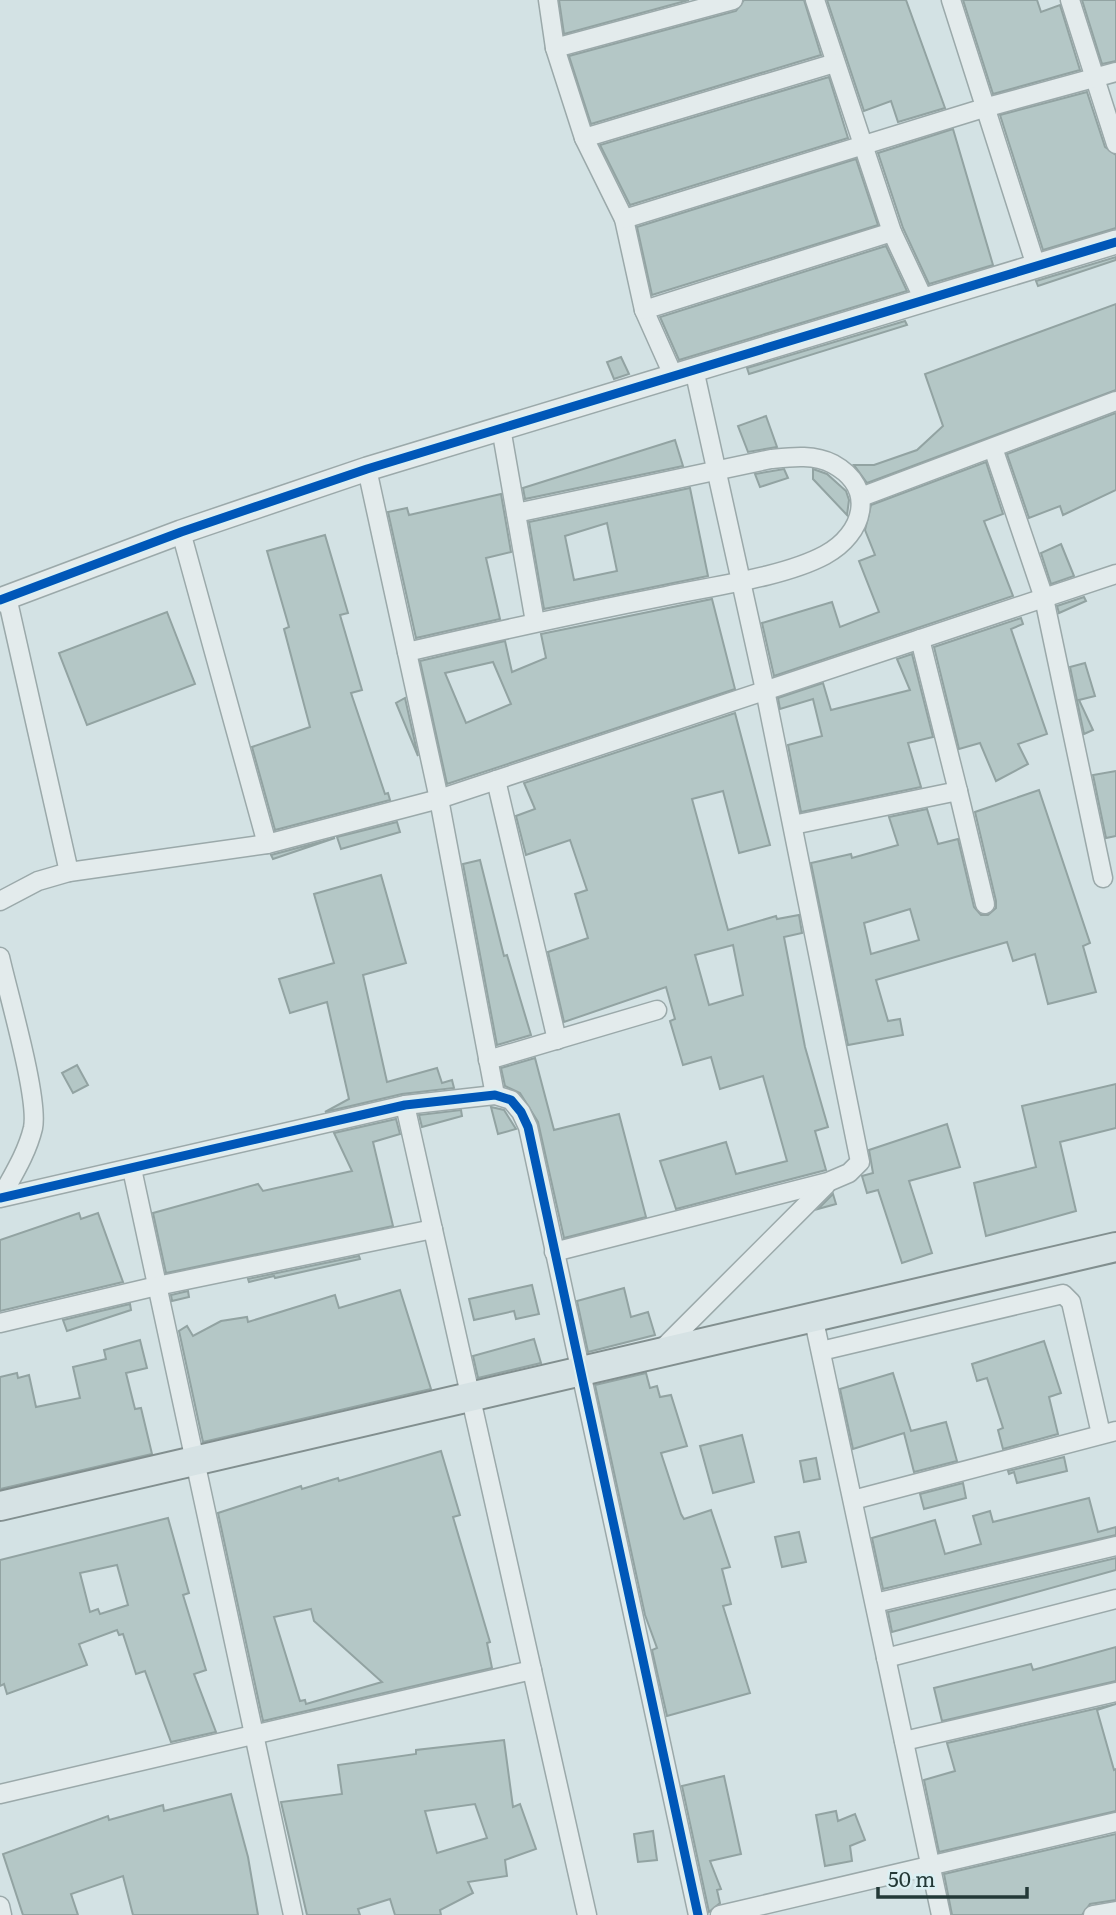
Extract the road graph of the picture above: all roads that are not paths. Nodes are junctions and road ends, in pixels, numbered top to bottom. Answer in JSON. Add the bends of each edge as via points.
{"nodes":[{"id":1,"x":548,"y":0,"type":"edge"},
{"id":2,"x":733,"y":0,"type":"edge"},
{"id":3,"x":815,"y":0,"type":"edge"},
{"id":4,"x":951,"y":0,"type":"edge"},
{"id":5,"x":1070,"y":0,"type":"edge"},
{"id":6,"x":555,"y":48,"type":"junction"},
{"id":7,"x":835,"y":63,"type":"junction"},
{"id":8,"x":1116,"y":72,"type":"edge"},
{"id":9,"x":1093,"y":78,"type":"junction"},
{"id":10,"x":984,"y":108,"type":"junction"},
{"id":11,"x":1113,"y":121,"type":"edge"},
{"id":12,"x":584,"y":138,"type":"junction"},
{"id":13,"x":1116,"y":144,"type":"edge"},
{"id":14,"x":863,"y":145,"type":"junction"},
{"id":15,"x":624,"y":219,"type":"junction"},
{"id":16,"x":892,"y":232,"type":"junction"},
{"id":17,"x":1116,"y":242,"type":"edge"},
{"id":18,"x":1036,"y":266,"type":"junction"},
{"id":19,"x":924,"y":300,"type":"junction"},
{"id":20,"x":644,"y":310,"type":"junction"},
{"id":21,"x":684,"y":372,"type":"junction"},
{"id":22,"x":1116,"y":401,"type":"edge"},
{"id":23,"x":501,"y":428,"type":"junction"},
{"id":24,"x":993,"y":448,"type":"junction"},
{"id":25,"x":367,"y":469,"type":"junction"},
{"id":26,"x":717,"y":470,"type":"junction"},
{"id":27,"x":861,"y":498,"type":"junction"},
{"id":28,"x":516,"y":513,"type":"junction"},
{"id":29,"x":181,"y":532,"type":"junction"},
{"id":30,"x":1116,"y":574,"type":"edge"},
{"id":31,"x":741,"y":580,"type":"junction"},
{"id":32,"x":3,"y":598,"type":"edge"},
{"id":33,"x":1044,"y":598,"type":"junction"},
{"id":34,"x":535,"y":622,"type":"junction"},
{"id":35,"x":919,"y":639,"type":"junction"},
{"id":36,"x":407,"y":652,"type":"junction"},
{"id":37,"x":765,"y":690,"type":"junction"},
{"id":38,"x":496,"y":780,"type":"junction"},
{"id":39,"x":958,"y":791,"type":"junction"},
{"id":40,"x":439,"y":799,"type":"junction"},
{"id":41,"x":793,"y":825,"type":"junction"},
{"id":42,"x":267,"y":844,"type":"junction"},
{"id":43,"x":69,"y":872,"type":"junction"},
{"id":44,"x":1103,"y":878,"type":"dead end"},
{"id":45,"x":0,"y":901,"type":"edge"},
{"id":46,"x":985,"y":904,"type":"dead end"},
{"id":47,"x":0,"y":957,"type":"edge"},
{"id":48,"x":657,"y":1010,"type":"dead end"},
{"id":49,"x":557,"y":1040,"type":"junction"},
{"id":50,"x":488,"y":1060,"type":"junction"},
{"id":51,"x":495,"y":1095,"type":"junction"},
{"id":52,"x":405,"y":1105,"type":"junction"},
{"id":53,"x":132,"y":1169,"type":"junction"},
{"id":54,"x":828,"y":1182,"type":"junction"},
{"id":55,"x":1,"y":1197,"type":"edge"},
{"id":56,"x":433,"y":1229,"type":"junction"},
{"id":57,"x":1116,"y":1247,"type":"edge"},
{"id":58,"x":554,"y":1252,"type":"junction"},
{"id":59,"x":157,"y":1286,"type":"junction"},
{"id":60,"x":813,"y":1316,"type":"junction"},
{"id":61,"x":0,"y":1323,"type":"edge"},
{"id":62,"x":660,"y":1351,"type":"junction"},
{"id":63,"x":821,"y":1351,"type":"junction"},
{"id":64,"x":579,"y":1370,"type":"junction"},
{"id":65,"x":470,"y":1395,"type":"junction"},
{"id":66,"x":1109,"y":1432,"type":"edge"},
{"id":67,"x":194,"y":1460,"type":"junction"},
{"id":68,"x":853,"y":1500,"type":"junction"},
{"id":69,"x":0,"y":1506,"type":"edge"},
{"id":70,"x":1116,"y":1546,"type":"edge"},
{"id":71,"x":1116,"y":1599,"type":"edge"},
{"id":72,"x":875,"y":1604,"type":"junction"},
{"id":73,"x":886,"y":1658,"type":"junction"},
{"id":74,"x":532,"y":1670,"type":"junction"},
{"id":75,"x":1116,"y":1692,"type":"edge"},
{"id":76,"x":254,"y":1735,"type":"junction"},
{"id":77,"x":904,"y":1741,"type":"junction"},
{"id":78,"x":0,"y":1794,"type":"edge"},
{"id":79,"x":1116,"y":1822,"type":"edge"},
{"id":80,"x":931,"y":1865,"type":"junction"},
{"id":81,"x":0,"y":1906,"type":"edge"},
{"id":82,"x":1116,"y":1911,"type":"edge"},
{"id":83,"x":2,"y":1915,"type":"edge"},
{"id":84,"x":293,"y":1915,"type":"edge"},
{"id":85,"x":587,"y":1915,"type":"edge"},
{"id":86,"x":698,"y":1915,"type":"edge"},
{"id":87,"x":720,"y":1915,"type":"edge"},
{"id":88,"x":941,"y":1915,"type":"edge"},
{"id":89,"x":1093,"y":1915,"type":"edge"}],
"edges":[{"from":1,"to":6,"type":"street"},
{"from":2,"to":6,"type":"street"},
{"from":3,"to":7,"type":"street"},
{"from":4,"to":10,"type":"street"},
{"from":5,"to":9,"type":"street"},
{"from":6,"to":12,"type":"street"},
{"from":7,"to":12,"type":"street"},
{"from":7,"to":14,"type":"street"},
{"from":8,"to":9,"type":"street"},
{"from":9,"to":10,"type":"street"},
{"from":9,"to":11,"type":"street"},
{"from":10,"to":14,"type":"street"},
{"from":10,"to":18,"type":"street"},
{"from":11,"to":13,"type":"street"},
{"from":12,"to":15,"type":"street"},
{"from":14,"to":15,"type":"street"},
{"from":14,"to":16,"type":"street"},
{"from":15,"to":20,"type":"street"},
{"from":16,"to":19,"type":"street"},
{"from":16,"to":20,"type":"street"},
{"from":17,"to":18,"type":"street"},
{"from":18,"to":19,"type":"street"},
{"from":19,"to":21,"type":"street"},
{"from":20,"to":21,"type":"street"},
{"from":21,"to":23,"type":"street"},
{"from":21,"to":26,"type":"street"},
{"from":22,"to":24,"type":"street"},
{"from":23,"to":25,"type":"street"},
{"from":23,"to":28,"type":"street"},
{"from":24,"to":27,"type":"street"},
{"from":24,"to":33,"type":"street"},
{"from":25,"to":29,"type":"street"},
{"from":25,"to":36,"type":"street"},
{"from":26,"to":27,"type":"street","via":[[806,456],[833,464],[854,482]]},
{"from":26,"to":28,"type":"street"},
{"from":26,"to":31,"type":"street"},
{"from":27,"to":31,"type":"street","via":[[861,518],[845,541],[826,555]]},
{"from":28,"to":34,"type":"street"},
{"from":29,"to":32,"type":"street"},
{"from":29,"to":42,"type":"street"},
{"from":30,"to":33,"type":"street"},
{"from":31,"to":34,"type":"street"},
{"from":31,"to":37,"type":"street"},
{"from":32,"to":43,"type":"street"},
{"from":33,"to":35,"type":"street"},
{"from":33,"to":44,"type":"street"},
{"from":34,"to":36,"type":"street"},
{"from":35,"to":37,"type":"street"},
{"from":35,"to":39,"type":"street"},
{"from":36,"to":40,"type":"street"},
{"from":37,"to":38,"type":"street"},
{"from":37,"to":41,"type":"street"},
{"from":38,"to":40,"type":"street"},
{"from":38,"to":49,"type":"street"},
{"from":39,"to":41,"type":"street"},
{"from":39,"to":46,"type":"street"},
{"from":40,"to":42,"type":"street"},
{"from":40,"to":50,"type":"street"},
{"from":41,"to":54,"type":"street","via":[[860,1157],[855,1168]]},
{"from":42,"to":43,"type":"street"},
{"from":43,"to":45,"type":"street","via":[[38,881]]},
{"from":47,"to":55,"type":"street","via":[[31,1092],[34,1125]]},
{"from":48,"to":49,"type":"street"},
{"from":49,"to":50,"type":"street"},
{"from":50,"to":51,"type":"street"},
{"from":51,"to":52,"type":"street"},
{"from":51,"to":58,"type":"street","via":[[511,1100],[528,1127]]},
{"from":52,"to":53,"type":"street"},
{"from":52,"to":56,"type":"street"},
{"from":53,"to":55,"type":"street"},
{"from":53,"to":59,"type":"street"},
{"from":54,"to":58,"type":"street"},
{"from":54,"to":62,"type":"street"},
{"from":56,"to":59,"type":"street"},
{"from":56,"to":65,"type":"street"},
{"from":57,"to":60,"type":"main road"},
{"from":58,"to":64,"type":"street"},
{"from":59,"to":61,"type":"street"},
{"from":59,"to":67,"type":"street"},
{"from":60,"to":62,"type":"main road"},
{"from":60,"to":63,"type":"street"},
{"from":62,"to":64,"type":"main road"},
{"from":63,"to":66,"type":"street","via":[[1063,1294],[1071,1302]]},
{"from":63,"to":68,"type":"street"},
{"from":64,"to":65,"type":"main road"},
{"from":64,"to":86,"type":"street"},
{"from":65,"to":67,"type":"main road"},
{"from":65,"to":74,"type":"street"},
{"from":66,"to":68,"type":"street"},
{"from":67,"to":69,"type":"main road"},
{"from":67,"to":76,"type":"street"},
{"from":68,"to":72,"type":"street"},
{"from":70,"to":72,"type":"street"},
{"from":71,"to":73,"type":"street"},
{"from":72,"to":73,"type":"street"},
{"from":73,"to":77,"type":"street"},
{"from":74,"to":76,"type":"street"},
{"from":74,"to":85,"type":"street"},
{"from":75,"to":77,"type":"street"},
{"from":76,"to":78,"type":"street"},
{"from":76,"to":84,"type":"street"},
{"from":77,"to":80,"type":"street"},
{"from":79,"to":80,"type":"street"},
{"from":80,"to":87,"type":"street"},
{"from":80,"to":88,"type":"street"},
{"from":81,"to":83,"type":"street"},
{"from":82,"to":89,"type":"street"}]}
